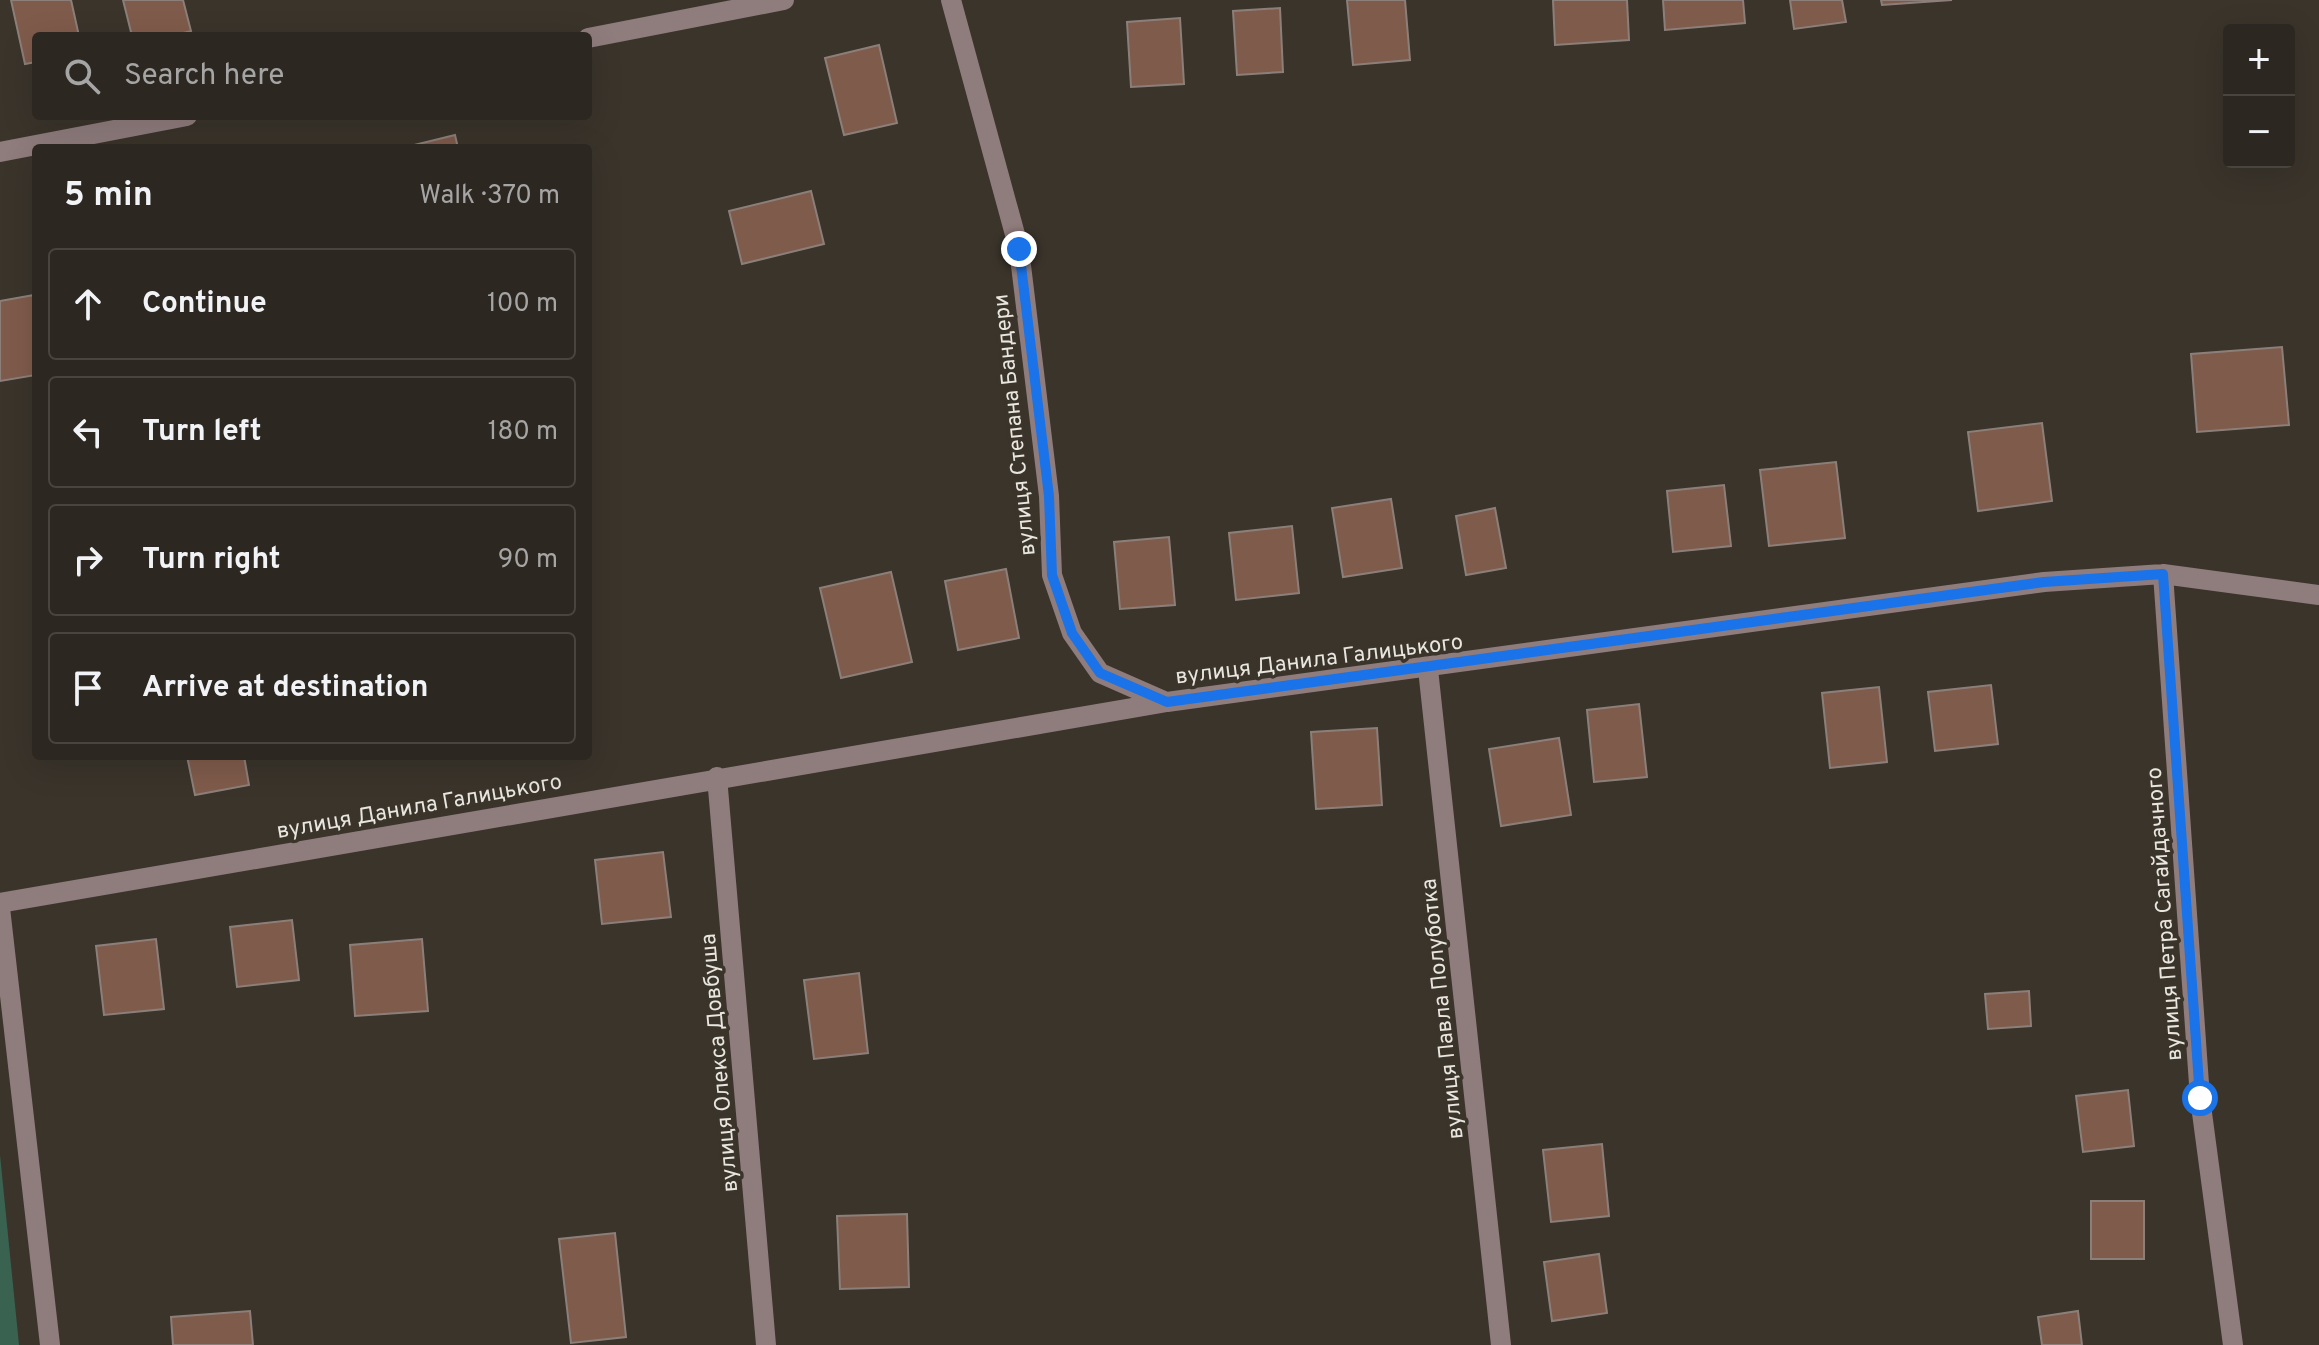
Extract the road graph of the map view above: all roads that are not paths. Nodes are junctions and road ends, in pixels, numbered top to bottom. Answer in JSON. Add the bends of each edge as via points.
{"nodes":[{"id":1,"x":784,"y":0,"type":"edge"},
{"id":2,"x":951,"y":0,"type":"edge"},
{"id":3,"x":592,"y":37,"type":"edge"},
{"id":4,"x":166,"y":120,"type":"edge"},
{"id":5,"x":42,"y":144,"type":"edge"},
{"id":6,"x":32,"y":146,"type":"edge"},
{"id":7,"x":0,"y":152,"type":"edge"},
{"id":8,"x":2163,"y":574,"type":"junction"},
{"id":9,"x":2319,"y":595,"type":"edge"},
{"id":10,"x":1428,"y":669,"type":"junction"},
{"id":11,"x":1167,"y":702,"type":"junction"},
{"id":12,"x":717,"y":777,"type":"junction"},
{"id":13,"x":0,"y":906,"type":"edge"},
{"id":14,"x":50,"y":1345,"type":"edge"},
{"id":15,"x":766,"y":1345,"type":"edge"},
{"id":16,"x":1501,"y":1345,"type":"edge"},
{"id":17,"x":2233,"y":1345,"type":"edge"}],
"edges":[{"from":1,"to":3,"type":"street"},
{"from":2,"to":11,"type":"street","name":"вулиця Степана Бандери","via":[[1019,249],[1049,496],[1052,575],[1072,633],[1100,673]]},
{"from":4,"to":5,"type":"street"},
{"from":6,"to":7,"type":"street"},
{"from":8,"to":9,"type":"street","name":"вулиця Данила Галицького"},
{"from":8,"to":10,"type":"street","name":"вулиця Данила Галицького","via":[[2044,582]]},
{"from":8,"to":17,"type":"street","name":"вулиця Петра Сагайдачного","via":[[2200,1098]]},
{"from":10,"to":11,"type":"street","name":"вулиця Данила Галицького"},
{"from":10,"to":16,"type":"street","name":"вулиця Павла Полуботка"},
{"from":11,"to":12,"type":"street","name":"вулиця Данила Галицького"},
{"from":12,"to":13,"type":"street","name":"вулиця Данила Галицького"},
{"from":12,"to":15,"type":"street","name":"вулиця Олекса Довбуша"},
{"from":13,"to":14,"type":"street"}]}
